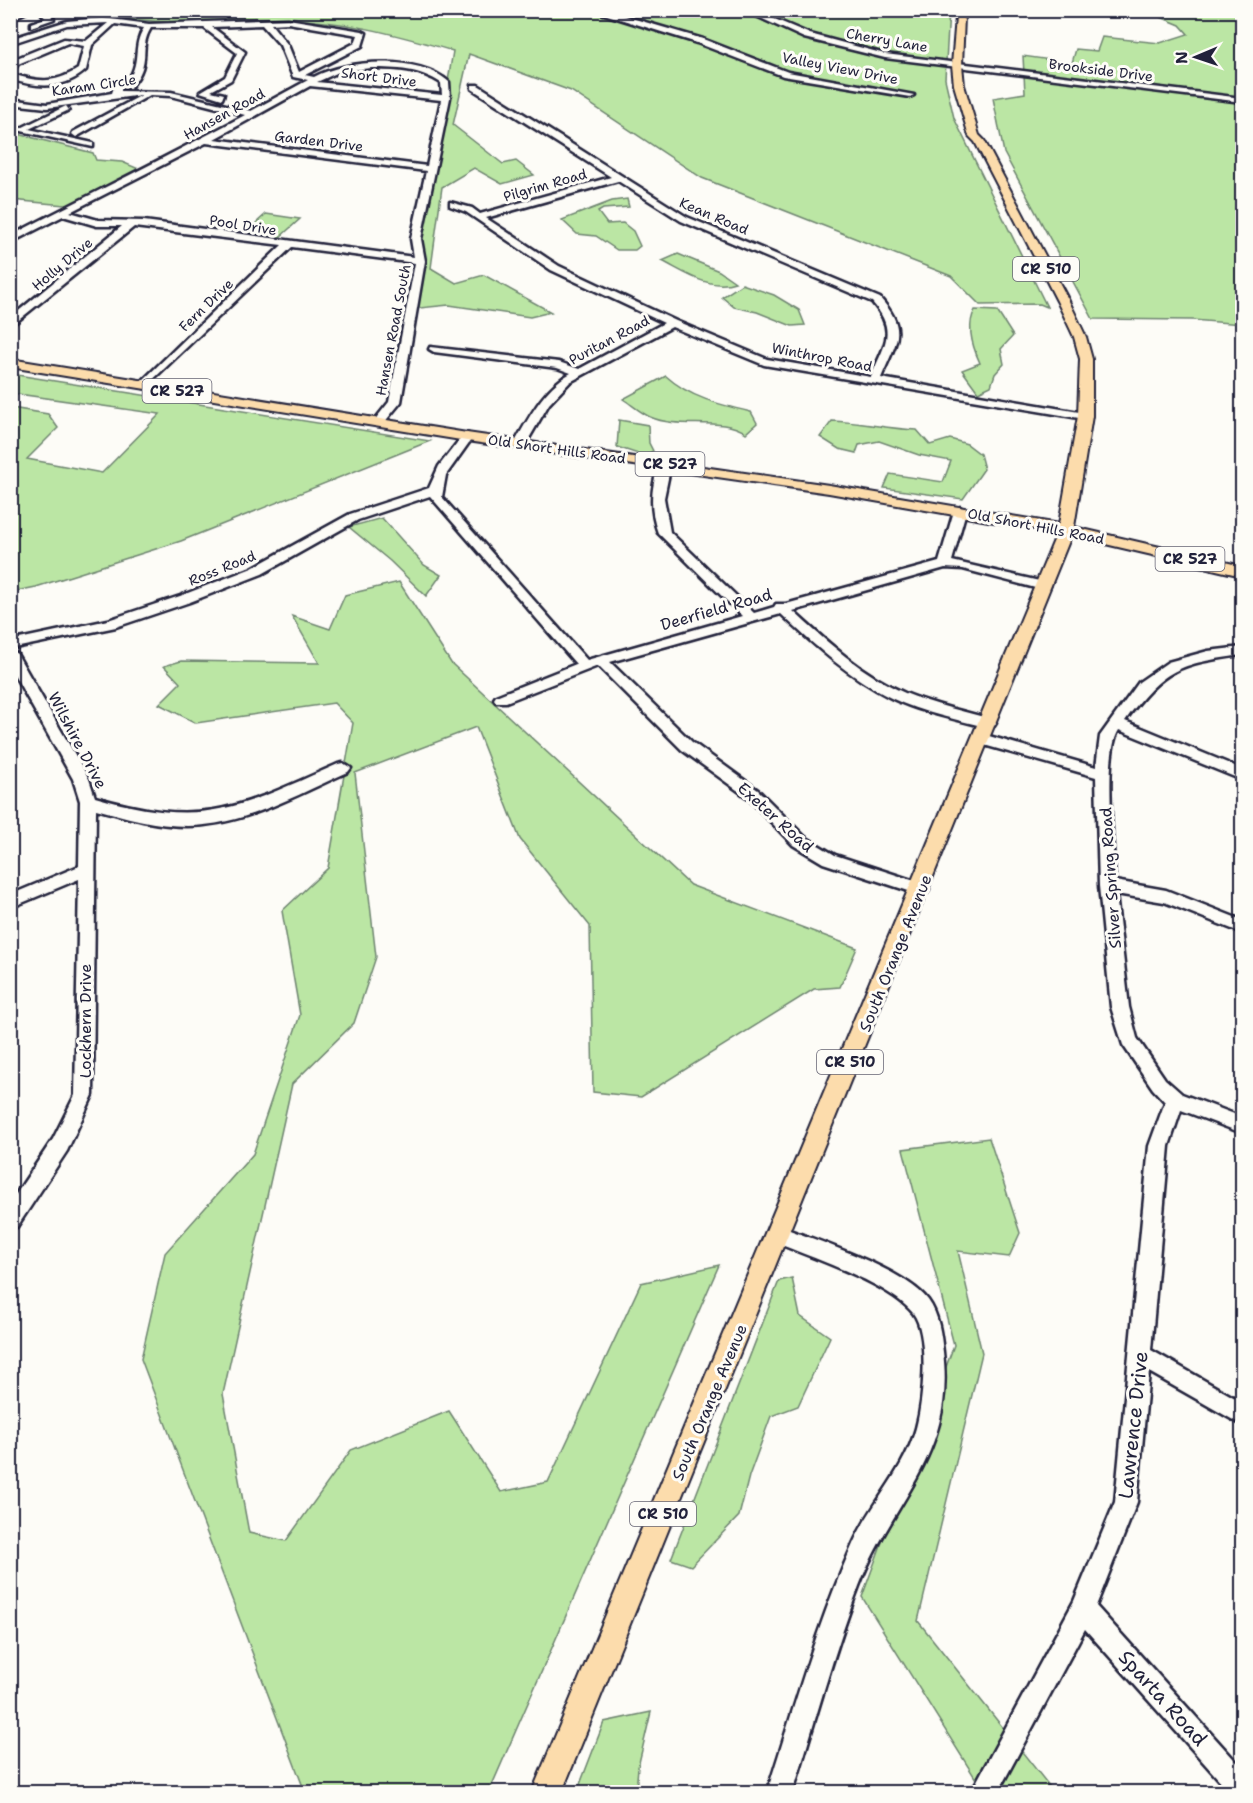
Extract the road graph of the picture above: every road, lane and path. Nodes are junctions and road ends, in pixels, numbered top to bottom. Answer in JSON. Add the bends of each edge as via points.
{"nodes":[{"id":1,"x":28,"y":10,"type":"edge"},
{"id":2,"x":42,"y":10,"type":"edge"},
{"id":3,"x":594,"y":10,"type":"edge"},
{"id":4,"x":746,"y":10,"type":"edge"},
{"id":5,"x":957,"y":10,"type":"edge"},
{"id":6,"x":10,"y":18,"type":"edge"},
{"id":7,"x":263,"y":21,"type":"junction"},
{"id":8,"x":113,"y":22,"type":"junction"},
{"id":9,"x":208,"y":25,"type":"junction"},
{"id":10,"x":32,"y":26,"type":"junction"},
{"id":11,"x":149,"y":26,"type":"junction"},
{"id":12,"x":40,"y":30,"type":"junction"},
{"id":13,"x":10,"y":32,"type":"edge"},
{"id":14,"x":10,"y":42,"type":"edge"},
{"id":15,"x":88,"y":44,"type":"junction"},
{"id":16,"x":969,"y":63,"type":"junction"},
{"id":17,"x":957,"y":65,"type":"junction"},
{"id":18,"x":10,"y":74,"type":"edge"},
{"id":19,"x":296,"y":75,"type":"junction"},
{"id":20,"x":311,"y":81,"type":"junction"},
{"id":21,"x":475,"y":87,"type":"dead end"},
{"id":22,"x":146,"y":92,"type":"junction"},
{"id":23,"x":115,"y":94,"type":"junction"},
{"id":24,"x":910,"y":95,"type":"dead end"},
{"id":25,"x":446,"y":98,"type":"junction"},
{"id":26,"x":1242,"y":100,"type":"edge"},
{"id":27,"x":10,"y":101,"type":"edge"},
{"id":28,"x":73,"y":101,"type":"junction"},
{"id":29,"x":209,"y":104,"type":"junction"},
{"id":30,"x":47,"y":106,"type":"junction"},
{"id":31,"x":19,"y":112,"type":"dead end"},
{"id":32,"x":252,"y":114,"type":"junction"},
{"id":33,"x":76,"y":134,"type":"dead end"},
{"id":34,"x":204,"y":140,"type":"junction"},
{"id":35,"x":979,"y":140,"type":"junction"},
{"id":36,"x":90,"y":145,"type":"dead end"},
{"id":37,"x":431,"y":169,"type":"junction"},
{"id":38,"x":618,"y":178,"type":"junction"},
{"id":39,"x":453,"y":204,"type":"dead end"},
{"id":40,"x":63,"y":213,"type":"junction"},
{"id":41,"x":479,"y":217,"type":"junction"},
{"id":42,"x":131,"y":225,"type":"junction"},
{"id":43,"x":10,"y":240,"type":"edge"},
{"id":44,"x":288,"y":245,"type":"junction"},
{"id":45,"x":420,"y":261,"type":"junction"},
{"id":46,"x":672,"y":323,"type":"junction"},
{"id":47,"x":10,"y":324,"type":"edge"},
{"id":48,"x":434,"y":349,"type":"dead end"},
{"id":49,"x":10,"y":363,"type":"edge"},
{"id":50,"x":578,"y":372,"type":"junction"},
{"id":51,"x":874,"y":382,"type":"junction"},
{"id":52,"x":144,"y":385,"type":"junction"},
{"id":53,"x":1085,"y":416,"type":"junction"},
{"id":54,"x":379,"y":422,"type":"junction"},
{"id":55,"x":467,"y":437,"type":"junction"},
{"id":56,"x":520,"y":444,"type":"junction"},
{"id":57,"x":666,"y":464,"type":"junction"},
{"id":58,"x":434,"y":491,"type":"junction"},
{"id":59,"x":960,"y":511,"type":"junction"},
{"id":60,"x":1066,"y":530,"type":"junction"},
{"id":61,"x":945,"y":564,"type":"junction"},
{"id":62,"x":1242,"y":571,"type":"edge"},
{"id":63,"x":1043,"y":586,"type":"junction"},
{"id":64,"x":781,"y":607,"type":"junction"},
{"id":65,"x":750,"y":616,"type":"junction"},
{"id":66,"x":10,"y":645,"type":"edge"},
{"id":67,"x":1242,"y":651,"type":"edge"},
{"id":68,"x":10,"y":654,"type":"edge"},
{"id":69,"x":600,"y":660,"type":"junction"},
{"id":70,"x":584,"y":665,"type":"junction"},
{"id":71,"x":501,"y":699,"type":"dead end"},
{"id":72,"x":1116,"y":723,"type":"junction"},
{"id":73,"x":986,"y":731,"type":"junction"},
{"id":74,"x":343,"y":768,"type":"dead end"},
{"id":75,"x":1103,"y":774,"type":"junction"},
{"id":76,"x":1242,"y":775,"type":"edge"},
{"id":77,"x":88,"y":801,"type":"junction"},
{"id":78,"x":87,"y":869,"type":"junction"},
{"id":79,"x":1107,"y":886,"type":"junction"},
{"id":80,"x":921,"y":889,"type":"junction"},
{"id":81,"x":10,"y":902,"type":"edge"},
{"id":82,"x":1242,"y":927,"type":"edge"},
{"id":83,"x":1175,"y":1100,"type":"junction"},
{"id":84,"x":1242,"y":1125,"type":"edge"},
{"id":85,"x":10,"y":1221,"type":"edge"},
{"id":86,"x":778,"y":1235,"type":"junction"},
{"id":87,"x":1141,"y":1356,"type":"junction"},
{"id":88,"x":1242,"y":1414,"type":"edge"},
{"id":89,"x":1083,"y":1609,"type":"junction"},
{"id":90,"x":1242,"y":1787,"type":"edge"},
{"id":91,"x":548,"y":1792,"type":"edge"},
{"id":92,"x":780,"y":1792,"type":"edge"},
{"id":93,"x":984,"y":1792,"type":"edge"}],
"edges":[{"from":1,"to":6,"type":"street"},
{"from":2,"to":10,"type":"street","via":[[50,19]]},
{"from":3,"to":24,"type":"street","name":"Valley View Drive","via":[[700,41],[786,74]]},
{"from":4,"to":17,"type":"street","name":"Cherry Lane","via":[[826,42],[885,56]]},
{"from":5,"to":17,"type":"main road","name":"South Orange Avenue"},
{"from":7,"to":9,"type":"street"},
{"from":7,"to":19,"type":"street","via":[[281,37]]},
{"from":7,"to":19,"type":"street","via":[[288,21],[362,33],[359,44]]},
{"from":8,"to":11,"type":"street"},
{"from":8,"to":12,"type":"street","via":[[67,23]]},
{"from":8,"to":15,"type":"street"},
{"from":9,"to":11,"type":"street"},
{"from":9,"to":29,"type":"street","via":[[241,52],[228,78],[204,92],[221,96]]},
{"from":10,"to":12,"type":"street"},
{"from":10,"to":13,"type":"street"},
{"from":11,"to":23,"type":"street","via":[[141,37],[141,64],[127,86],[118,86]]},
{"from":12,"to":14,"type":"street"},
{"from":15,"to":18,"type":"street","via":[[67,41],[15,62]]},
{"from":15,"to":18,"type":"street","via":[[82,70],[66,82],[49,85]]},
{"from":16,"to":17,"type":"street","name":"Brookside Drive"},
{"from":16,"to":26,"type":"street","name":"Brookside Drive"},
{"from":16,"to":35,"type":"main road","name":"South Orange Avenue","number":"CR 510","via":[[969,79],[984,137]]},
{"from":17,"to":35,"type":"main road","name":"South Orange Avenue","via":[[964,111]]},
{"from":19,"to":20,"type":"street"},
{"from":20,"to":25,"type":"street","name":"Short Drive"},
{"from":20,"to":25,"type":"street","name":"Hansen Road","via":[[353,67],[406,68],[441,78],[447,86]]},
{"from":20,"to":32,"type":"street","name":"Hansen Road"},
{"from":21,"to":38,"type":"street","name":"Kean Road"},
{"from":22,"to":23,"type":"street","name":"Karam Circle"},
{"from":22,"to":29,"type":"street","name":"Karam Circle"},
{"from":22,"to":33,"type":"street","via":[[146,96]]},
{"from":23,"to":28,"type":"street","name":"Karam Circle"},
{"from":25,"to":37,"type":"street","name":"Hansen Road South"},
{"from":27,"to":30,"type":"street","name":"Karam Circle"},
{"from":28,"to":30,"type":"street","name":"Karam Circle"},
{"from":28,"to":36,"type":"street","via":[[21,130]]},
{"from":29,"to":32,"type":"street","name":"Karam Circle"},
{"from":30,"to":31,"type":"street"},
{"from":32,"to":34,"type":"street","name":"Hansen Road"},
{"from":34,"to":37,"type":"street","name":"Garden Drive"},
{"from":34,"to":40,"type":"street","name":"Hansen Road"},
{"from":35,"to":53,"type":"main road","name":"South Orange Avenue","number":"CR 510","via":[[1080,337],[1086,359]]},
{"from":37,"to":45,"type":"street","name":"Hansen Road South","via":[[417,239]]},
{"from":38,"to":41,"type":"street","name":"Pilgrim Road"},
{"from":38,"to":51,"type":"street","name":"Kean Road","via":[[684,219],[876,300],[890,316],[893,334]]},
{"from":39,"to":41,"type":"street","name":"Winthrop Road"},
{"from":40,"to":42,"type":"street","name":"Pool Drive","via":[[97,223]]},
{"from":40,"to":43,"type":"street","name":"Hansen Road"},
{"from":41,"to":46,"type":"street","name":"Winthrop Road","via":[[547,263]]},
{"from":42,"to":44,"type":"street","name":"Pool Drive"},
{"from":42,"to":47,"type":"street","name":"Holly Drive"},
{"from":44,"to":45,"type":"street","name":"Pool Drive"},
{"from":44,"to":52,"type":"street","name":"Fern Drive"},
{"from":45,"to":54,"type":"street","name":"Hansen Road South","via":[[395,402]]},
{"from":46,"to":50,"type":"street","name":"Puritan Road"},
{"from":46,"to":51,"type":"street","name":"Winthrop Road","via":[[764,362]]},
{"from":48,"to":50,"type":"street","via":[[559,365]]},
{"from":49,"to":52,"type":"main road","name":"Old Short Hills Road","number":"CR 527"},
{"from":50,"to":56,"type":"street","name":"Puritan Road","via":[[544,402]]},
{"from":51,"to":53,"type":"street","name":"Winthrop Road"},
{"from":52,"to":54,"type":"main road","name":"Old Short Hills Road","number":"CR 527"},
{"from":53,"to":60,"type":"main road","name":"South Orange Avenue","number":"CR 510"},
{"from":54,"to":55,"type":"main road","name":"Old Short Hills Road","number":"CR 527"},
{"from":55,"to":56,"type":"main road","name":"Old Short Hills Road","number":"CR 527"},
{"from":55,"to":58,"type":"street","via":[[439,477]]},
{"from":56,"to":57,"type":"main road","name":"Old Short Hills Road","number":"CR 527"},
{"from":57,"to":59,"type":"main road","name":"Old Short Hills Road","number":"CR 527"},
{"from":57,"to":65,"type":"street","via":[[656,497],[664,533]]},
{"from":58,"to":66,"type":"street","name":"Ross Road","via":[[354,518],[258,571],[185,599],[111,624]]},
{"from":58,"to":70,"type":"street","via":[[439,502]]},
{"from":59,"to":60,"type":"main road","name":"Old Short Hills Road","number":"CR 527"},
{"from":59,"to":61,"type":"street"},
{"from":60,"to":62,"type":"main road","name":"Old Short Hills Road","number":"CR 527"},
{"from":60,"to":63,"type":"main road","name":"South Orange Avenue","number":"CR 510"},
{"from":61,"to":63,"type":"street","name":"Deerfield Road"},
{"from":61,"to":64,"type":"street","name":"Deerfield Road"},
{"from":63,"to":73,"type":"main road","name":"South Orange Avenue","number":"CR 510"},
{"from":64,"to":65,"type":"street","name":"Deerfield Road"},
{"from":64,"to":73,"type":"street","via":[[821,643],[891,691]]},
{"from":65,"to":69,"type":"street","name":"Deerfield Road"},
{"from":67,"to":72,"type":"street","name":"Silver Spring Road","via":[[1173,665],[1144,685]]},
{"from":68,"to":77,"type":"street","name":"Wilshire Drive","via":[[81,778]]},
{"from":69,"to":70,"type":"street","name":"Deerfield Road"},
{"from":69,"to":80,"type":"street","name":"Exeter Road","via":[[687,746],[747,789],[799,841],[830,859]]},
{"from":70,"to":71,"type":"street","name":"Deerfield Road"},
{"from":72,"to":75,"type":"street","name":"Silver Spring Road","via":[[1107,736]]},
{"from":72,"to":76,"type":"street"},
{"from":73,"to":75,"type":"street"},
{"from":73,"to":80,"type":"main road","name":"South Orange Avenue","number":"CR 510"},
{"from":74,"to":77,"type":"street","name":"Wilshire Drive","via":[[237,811],[188,820]]},
{"from":75,"to":79,"type":"street","name":"Silver Spring Road"},
{"from":77,"to":78,"type":"street","name":"Lockhern Drive"},
{"from":78,"to":81,"type":"street"},
{"from":78,"to":85,"type":"street","name":"Lockhern Drive","via":[[84,1095],[60,1145]]},
{"from":79,"to":82,"type":"street","via":[[1166,896]]},
{"from":79,"to":83,"type":"street","name":"Silver Spring Road","via":[[1120,1007],[1129,1040]]},
{"from":80,"to":86,"type":"main road","name":"South Orange Avenue","number":"CR 510"},
{"from":83,"to":84,"type":"street","name":"Silver Spring Road"},
{"from":83,"to":87,"type":"street","name":"Lawrence Drive","via":[[1159,1146]]},
{"from":86,"to":91,"type":"main road","name":"South Orange Avenue","number":"CR 510"},
{"from":86,"to":92,"type":"street","via":[[901,1289],[920,1306],[935,1363],[934,1402],[919,1452],[912,1471],[861,1553]]},
{"from":87,"to":88,"type":"street"},
{"from":87,"to":89,"type":"street","name":"Lawrence Drive","via":[[1126,1502]]},
{"from":89,"to":90,"type":"street","name":"Sparta Road"},
{"from":89,"to":93,"type":"street","name":"Lawrence Drive"}]}
